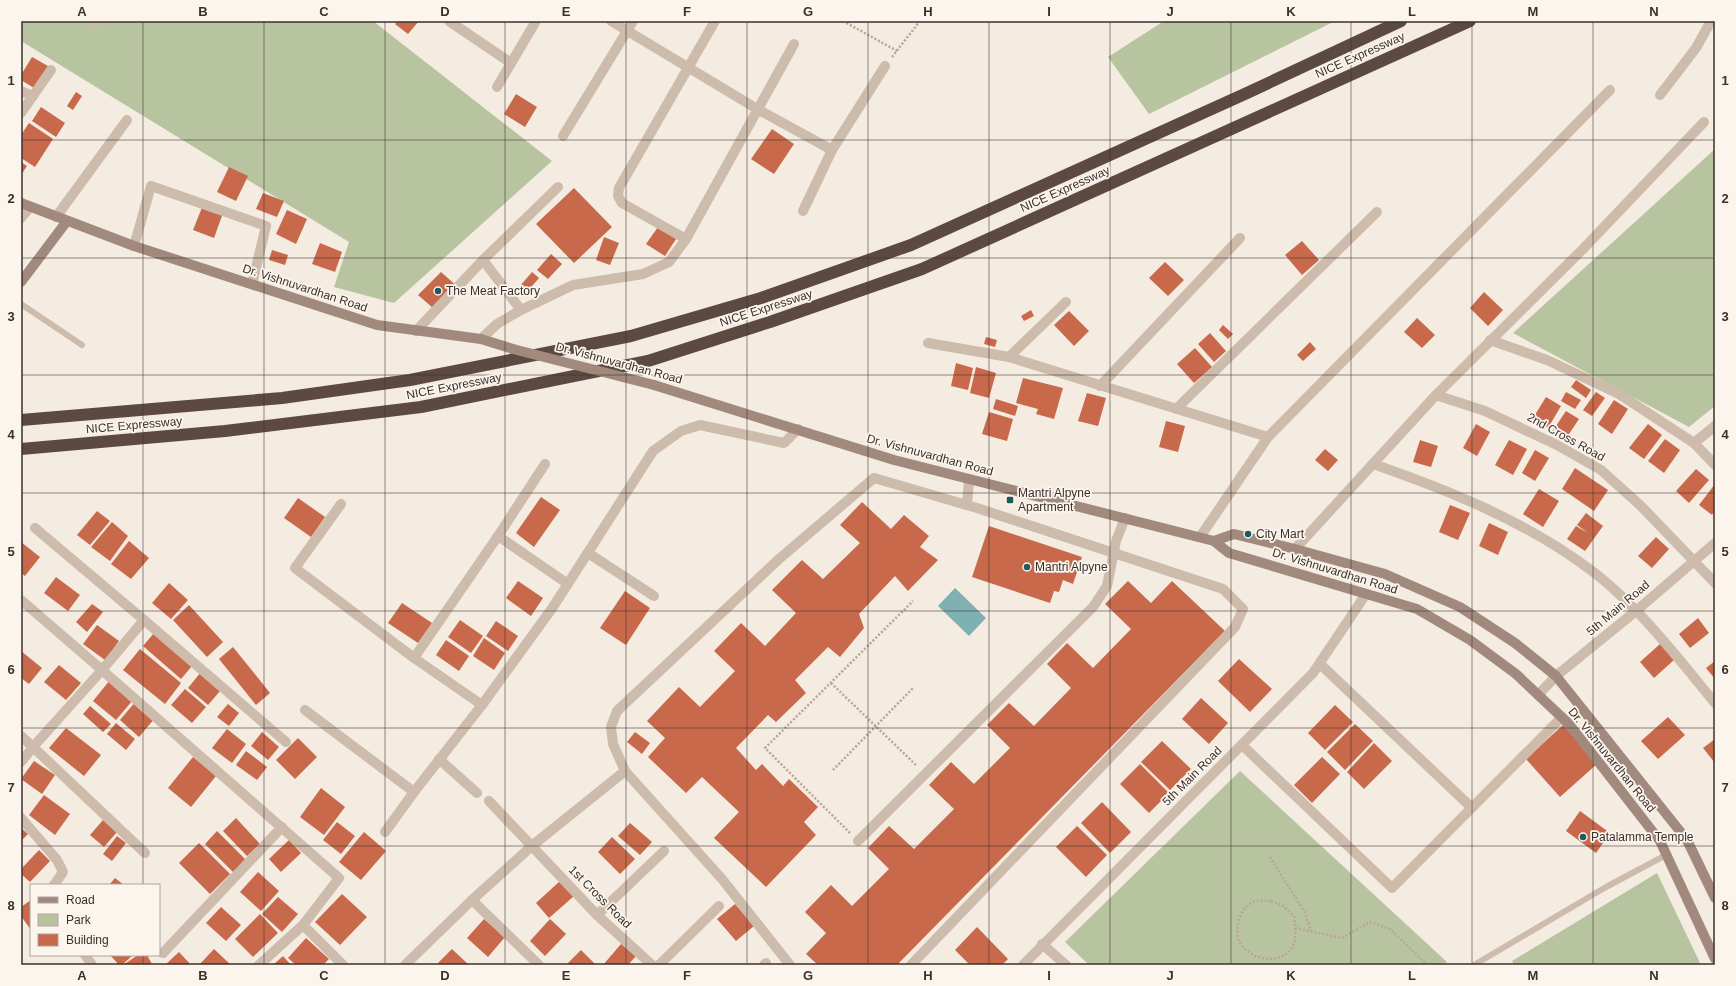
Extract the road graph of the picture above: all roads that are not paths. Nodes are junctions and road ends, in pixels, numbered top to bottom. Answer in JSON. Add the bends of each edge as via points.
{"nodes":[{"id":1,"x":449,"y":21,"type":"edge"},
{"id":2,"x":536,"y":21,"type":"edge"},
{"id":3,"x":611,"y":21,"type":"edge"},
{"id":4,"x":633,"y":21,"type":"edge"},
{"id":5,"x":715,"y":21,"type":"edge"},
{"id":6,"x":1401,"y":21,"type":"edge"},
{"id":7,"x":1470,"y":21,"type":"edge"},
{"id":8,"x":1712,"y":21,"type":"edge"},
{"id":9,"x":627,"y":31,"type":"junction"},
{"id":10,"x":794,"y":44,"type":"dead end"},
{"id":11,"x":511,"y":63,"type":"junction"},
{"id":12,"x":885,"y":66,"type":"road end"},
{"id":13,"x":688,"y":67,"type":"junction"},
{"id":14,"x":51,"y":70,"type":"dead end"},
{"id":15,"x":497,"y":87,"type":"dead end"},
{"id":16,"x":1610,"y":90,"type":"dead end"},
{"id":17,"x":21,"y":91,"type":"edge"},
{"id":18,"x":1660,"y":95,"type":"dead end"},
{"id":19,"x":33,"y":96,"type":"junction"},
{"id":20,"x":759,"y":110,"type":"junction"},
{"id":21,"x":21,"y":113,"type":"edge"},
{"id":22,"x":127,"y":120,"type":"dead end"},
{"id":23,"x":1704,"y":122,"type":"dead end"},
{"id":24,"x":563,"y":136,"type":"dead end"},
{"id":25,"x":832,"y":150,"type":"junction"},
{"id":26,"x":558,"y":187,"type":"dead end"},
{"id":27,"x":25,"y":205,"type":"edge"},
{"id":28,"x":803,"y":211,"type":"dead end"},
{"id":29,"x":1377,"y":212,"type":"dead end"},
{"id":30,"x":56,"y":217,"type":"junction"},
{"id":31,"x":21,"y":218,"type":"edge"},
{"id":32,"x":67,"y":221,"type":"junction"},
{"id":33,"x":1240,"y":238,"type":"dead end"},
{"id":34,"x":686,"y":239,"type":"junction"},
{"id":35,"x":134,"y":246,"type":"junction"},
{"id":36,"x":484,"y":260,"type":"junction"},
{"id":37,"x":21,"y":282,"type":"edge"},
{"id":38,"x":252,"y":284,"type":"junction"},
{"id":39,"x":1066,"y":302,"type":"dead end"},
{"id":40,"x":21,"y":304,"type":"edge"},
{"id":41,"x":522,"y":310,"type":"junction"},
{"id":42,"x":416,"y":331,"type":"junction"},
{"id":43,"x":481,"y":339,"type":"junction"},
{"id":44,"x":1490,"y":340,"type":"junction"},
{"id":45,"x":928,"y":343,"type":"dead end"},
{"id":46,"x":82,"y":345,"type":"dead end"},
{"id":47,"x":1009,"y":357,"type":"junction"},
{"id":48,"x":1100,"y":386,"type":"junction"},
{"id":49,"x":1436,"y":395,"type":"junction"},
{"id":50,"x":1176,"y":409,"type":"junction"},
{"id":51,"x":21,"y":420,"type":"edge"},
{"id":52,"x":1715,"y":426,"type":"edge"},
{"id":53,"x":798,"y":429,"type":"junction"},
{"id":54,"x":1268,"y":437,"type":"junction"},
{"id":55,"x":1694,"y":442,"type":"junction"},
{"id":56,"x":21,"y":449,"type":"edge"},
{"id":57,"x":545,"y":464,"type":"dead end"},
{"id":58,"x":1374,"y":464,"type":"junction"},
{"id":59,"x":1715,"y":465,"type":"edge"},
{"id":60,"x":969,"y":480,"type":"junction"},
{"id":61,"x":341,"y":504,"type":"dead end"},
{"id":62,"x":966,"y":505,"type":"junction"},
{"id":63,"x":1125,"y":518,"type":"junction"},
{"id":64,"x":35,"y":528,"type":"dead end"},
{"id":65,"x":498,"y":536,"type":"junction"},
{"id":66,"x":1200,"y":537,"type":"junction"},
{"id":67,"x":1214,"y":541,"type":"junction"},
{"id":68,"x":1715,"y":543,"type":"edge"},
{"id":69,"x":1295,"y":549,"type":"junction"},
{"id":70,"x":588,"y":553,"type":"junction"},
{"id":71,"x":1113,"y":553,"type":"junction"},
{"id":72,"x":1695,"y":560,"type":"junction"},
{"id":73,"x":1715,"y":583,"type":"edge"},
{"id":74,"x":568,"y":584,"type":"junction"},
{"id":75,"x":1366,"y":594,"type":"junction"},
{"id":76,"x":654,"y":596,"type":"dead end"},
{"id":77,"x":21,"y":600,"type":"edge"},
{"id":78,"x":1636,"y":611,"type":"junction"},
{"id":79,"x":144,"y":620,"type":"junction"},
{"id":80,"x":414,"y":658,"type":"junction"},
{"id":81,"x":1320,"y":664,"type":"junction"},
{"id":82,"x":102,"y":670,"type":"junction"},
{"id":83,"x":1556,"y":676,"type":"junction"},
{"id":84,"x":1538,"y":695,"type":"junction"},
{"id":85,"x":1715,"y":703,"type":"edge"},
{"id":86,"x":482,"y":705,"type":"junction"},
{"id":87,"x":305,"y":710,"type":"dead end"},
{"id":88,"x":1562,"y":717,"type":"junction"},
{"id":89,"x":21,"y":736,"type":"edge"},
{"id":90,"x":286,"y":742,"type":"dead end"},
{"id":91,"x":1242,"y":745,"type":"junction"},
{"id":92,"x":33,"y":747,"type":"junction"},
{"id":93,"x":439,"y":759,"type":"junction"},
{"id":94,"x":21,"y":762,"type":"edge"},
{"id":95,"x":625,"y":771,"type":"junction"},
{"id":96,"x":414,"y":792,"type":"junction"},
{"id":97,"x":477,"y":793,"type":"dead end"},
{"id":98,"x":489,"y":801,"type":"dead end"},
{"id":99,"x":1471,"y":807,"type":"junction"},
{"id":100,"x":21,"y":818,"type":"edge"},
{"id":101,"x":282,"y":827,"type":"junction"},
{"id":102,"x":385,"y":832,"type":"dead end"},
{"id":103,"x":858,"y":841,"type":"road end"},
{"id":104,"x":533,"y":845,"type":"junction"},
{"id":105,"x":664,"y":851,"type":"dead end"},
{"id":106,"x":145,"y":853,"type":"dead end"},
{"id":107,"x":1666,"y":855,"type":"junction"},
{"id":108,"x":55,"y":884,"type":"edge"},
{"id":109,"x":1715,"y":898,"type":"edge"},
{"id":110,"x":472,"y":900,"type":"junction"},
{"id":111,"x":719,"y":906,"type":"dead end"},
{"id":112,"x":597,"y":914,"type":"junction"},
{"id":113,"x":303,"y":925,"type":"junction"},
{"id":114,"x":1042,"y":944,"type":"junction"},
{"id":115,"x":163,"y":953,"type":"dead end"},
{"id":116,"x":86,"y":956,"type":"edge"},
{"id":117,"x":1715,"y":959,"type":"edge"},
{"id":118,"x":92,"y":965,"type":"edge"},
{"id":119,"x":259,"y":965,"type":"edge"},
{"id":120,"x":343,"y":965,"type":"edge"},
{"id":121,"x":405,"y":965,"type":"edge"},
{"id":122,"x":539,"y":965,"type":"edge"},
{"id":123,"x":652,"y":965,"type":"edge"},
{"id":124,"x":659,"y":965,"type":"edge"},
{"id":125,"x":790,"y":965,"type":"edge"},
{"id":126,"x":912,"y":965,"type":"edge"},
{"id":127,"x":1023,"y":965,"type":"edge"},
{"id":128,"x":1066,"y":965,"type":"edge"},
{"id":129,"x":1474,"y":965,"type":"edge"}],
"edges":[{"from":1,"to":11,"type":"street"},
{"from":2,"to":11,"type":"street"},
{"from":3,"to":9,"type":"street"},
{"from":4,"to":9,"type":"street"},
{"from":5,"to":13,"type":"street"},
{"from":6,"to":51,"type":"highway","name":"NICE Expressway","via":[[911,245],[761,298],[631,336],[410,380],[282,398]]},
{"from":7,"to":56,"type":"highway","name":"NICE Expressway","via":[[922,270],[648,361],[421,407],[224,431]]},
{"from":8,"to":18,"type":"street","via":[[1696,48]]},
{"from":9,"to":13,"type":"street"},
{"from":9,"to":24,"type":"street"},
{"from":10,"to":20,"type":"street"},
{"from":11,"to":15,"type":"street"},
{"from":12,"to":25,"type":"street"},
{"from":13,"to":20,"type":"street"},
{"from":13,"to":34,"type":"street","via":[[619,188],[618,196],[622,204],[629,209]]},
{"from":14,"to":19,"type":"street"},
{"from":16,"to":54,"type":"street"},
{"from":17,"to":19,"type":"street"},
{"from":19,"to":21,"type":"street"},
{"from":20,"to":25,"type":"street"},
{"from":20,"to":34,"type":"street"},
{"from":22,"to":30,"type":"street"},
{"from":23,"to":44,"type":"street","via":[[1583,249]]},
{"from":25,"to":28,"type":"street"},
{"from":26,"to":36,"type":"street"},
{"from":27,"to":30,"type":"main road","name":"Dr. Vishnuvardhan Road"},
{"from":27,"to":31,"type":"street"},
{"from":29,"to":50,"type":"street"},
{"from":30,"to":32,"type":"main road","name":"Dr. Vishnuvardhan Road"},
{"from":32,"to":35,"type":"main road","name":"Dr. Vishnuvardhan Road"},
{"from":32,"to":37,"type":"main road"},
{"from":33,"to":48,"type":"street"},
{"from":34,"to":41,"type":"street","via":[[669,262],[642,274],[573,285]]},
{"from":35,"to":38,"type":"main road","name":"Dr. Vishnuvardhan Road"},
{"from":35,"to":38,"type":"street","via":[[151,186],[266,226]]},
{"from":36,"to":41,"type":"street"},
{"from":36,"to":42,"type":"street"},
{"from":38,"to":42,"type":"main road","name":"Dr. Vishnuvardhan Road","via":[[377,325]]},
{"from":39,"to":47,"type":"street"},
{"from":40,"to":46,"type":"lane"},
{"from":41,"to":43,"type":"street","via":[[497,324]]},
{"from":42,"to":43,"type":"main road","name":"Dr. Vishnuvardhan Road"},
{"from":43,"to":53,"type":"main road","name":"Dr. Vishnuvardhan Road","bridge":true,"via":[[654,385]]},
{"from":44,"to":49,"type":"street"},
{"from":44,"to":55,"type":"street","via":[[1547,360],[1619,394]]},
{"from":45,"to":47,"type":"street"},
{"from":47,"to":48,"type":"street"},
{"from":48,"to":50,"type":"street"},
{"from":49,"to":58,"type":"street"},
{"from":49,"to":72,"type":"street","name":"2nd Cross Road","via":[[1485,411],[1557,444],[1601,470]]},
{"from":50,"to":54,"type":"street"},
{"from":52,"to":55,"type":"street"},
{"from":53,"to":60,"type":"main road","name":"Dr. Vishnuvardhan Road","via":[[894,460]]},
{"from":53,"to":70,"type":"street","via":[[784,443],[700,424],[681,431],[653,451]]},
{"from":54,"to":66,"type":"street"},
{"from":55,"to":59,"type":"street"},
{"from":57,"to":65,"type":"street"},
{"from":58,"to":69,"type":"street"},
{"from":58,"to":78,"type":"street","via":[[1430,484],[1545,540],[1589,569]]},
{"from":60,"to":62,"type":"street"},
{"from":60,"to":63,"type":"main road","name":"Dr. Vishnuvardhan Road"},
{"from":61,"to":80,"type":"street","via":[[295,568]]},
{"from":62,"to":71,"type":"street"},
{"from":62,"to":95,"type":"street","via":[[874,478],[779,559],[617,711],[611,727],[613,744]]},
{"from":63,"to":66,"type":"main road","name":"Dr. Vishnuvardhan Road"},
{"from":63,"to":71,"type":"street"},
{"from":64,"to":79,"type":"street"},
{"from":65,"to":74,"type":"street"},
{"from":65,"to":80,"type":"street"},
{"from":66,"to":67,"type":"main road","name":"Dr. Vishnuvardhan Road"},
{"from":67,"to":69,"type":"main road","name":"Dr. Vishnuvardhan Road","via":[[1234,534]]},
{"from":67,"to":75,"type":"main road","name":"Dr. Vishnuvardhan Road","via":[[1229,553]]},
{"from":68,"to":72,"type":"street","name":"5th Main Road"},
{"from":69,"to":83,"type":"main road","name":"Dr. Vishnuvardhan Road","via":[[1385,574],[1460,607],[1515,643]]},
{"from":70,"to":74,"type":"street"},
{"from":70,"to":76,"type":"street"},
{"from":71,"to":103,"type":"street","via":[[1107,586],[1093,607]]},
{"from":71,"to":126,"type":"street","via":[[1223,589],[1243,609],[1235,627]]},
{"from":72,"to":73,"type":"street","name":"2nd Cross Road"},
{"from":72,"to":78,"type":"street","name":"5th Main Road"},
{"from":74,"to":86,"type":"street"},
{"from":75,"to":81,"type":"street","name":"5th Main Road"},
{"from":75,"to":84,"type":"main road","name":"Dr. Vishnuvardhan Road","via":[[1417,609],[1470,640],[1516,674]]},
{"from":77,"to":82,"type":"street"},
{"from":78,"to":83,"type":"street","name":"5th Main Road"},
{"from":78,"to":85,"type":"street"},
{"from":79,"to":82,"type":"street"},
{"from":79,"to":90,"type":"street"},
{"from":80,"to":86,"type":"street"},
{"from":81,"to":91,"type":"street","name":"5th Main Road"},
{"from":81,"to":99,"type":"street"},
{"from":82,"to":92,"type":"street"},
{"from":82,"to":101,"type":"street"},
{"from":83,"to":84,"type":"street","name":"5th Main Road"},
{"from":83,"to":109,"type":"main road","name":"Dr. Vishnuvardhan Road","via":[[1687,840]]},
{"from":84,"to":88,"type":"main road","name":"Dr. Vishnuvardhan Road"},
{"from":86,"to":93,"type":"street"},
{"from":87,"to":96,"type":"street"},
{"from":88,"to":99,"type":"street"},
{"from":88,"to":107,"type":"main road","name":"Dr. Vishnuvardhan Road","via":[[1660,841]]},
{"from":89,"to":92,"type":"street"},
{"from":91,"to":99,"type":"street","via":[[1392,888]]},
{"from":91,"to":114,"type":"street","name":"5th Main Road"},
{"from":92,"to":94,"type":"street"},
{"from":92,"to":106,"type":"street"},
{"from":93,"to":96,"type":"street"},
{"from":93,"to":97,"type":"street"},
{"from":95,"to":104,"type":"street"},
{"from":95,"to":125,"type":"street","via":[[722,879]]},
{"from":96,"to":102,"type":"street"},
{"from":98,"to":104,"type":"street","name":"1st Cross Road"},
{"from":100,"to":108,"type":"street","via":[[57,860],[63,872]]},
{"from":101,"to":113,"type":"street","via":[[339,878]]},
{"from":101,"to":115,"type":"street"},
{"from":104,"to":110,"type":"street"},
{"from":104,"to":112,"type":"street","name":"1st Cross Road"},
{"from":105,"to":112,"type":"street"},
{"from":107,"to":117,"type":"main road","name":"Dr. Vishnuvardhan Road"},
{"from":107,"to":129,"type":"lane","via":[[1606,887]]},
{"from":110,"to":121,"type":"street"},
{"from":110,"to":122,"type":"street"},
{"from":111,"to":124,"type":"street"},
{"from":112,"to":123,"type":"street","name":"1st Cross Road"},
{"from":113,"to":119,"type":"street"},
{"from":113,"to":120,"type":"street"},
{"from":114,"to":127,"type":"street","name":"5th Main Road"},
{"from":114,"to":128,"type":"street"},
{"from":116,"to":118,"type":"street"}]}
